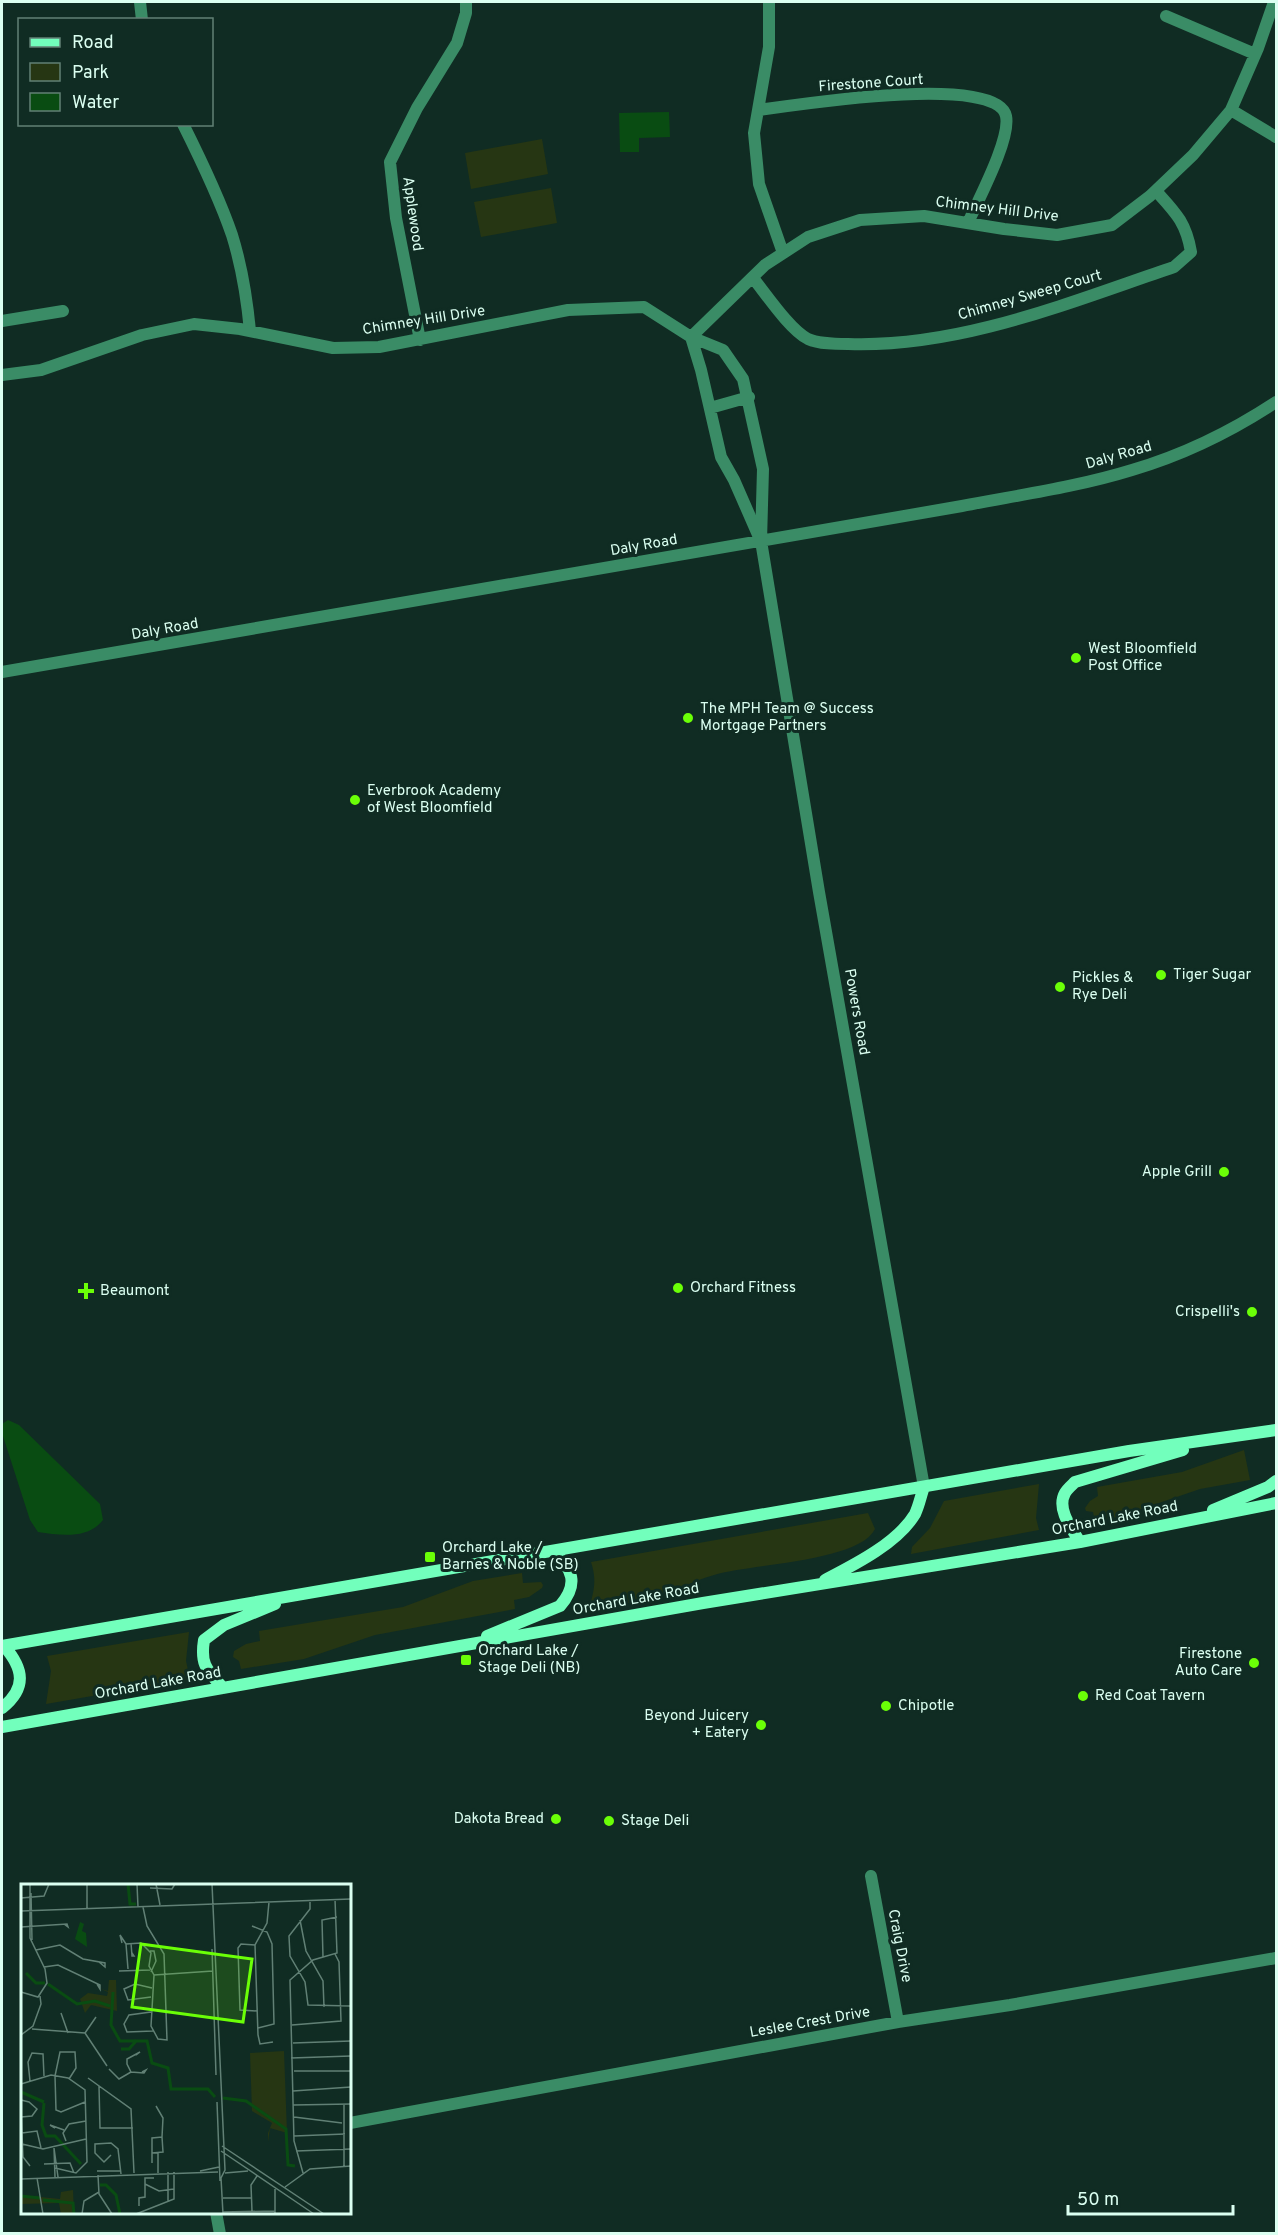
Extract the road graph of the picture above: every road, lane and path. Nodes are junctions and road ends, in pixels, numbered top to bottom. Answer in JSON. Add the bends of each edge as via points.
{"nodes":[{"id":1,"x":140,"y":2,"type":"edge"},
{"id":2,"x":466,"y":2,"type":"edge"},
{"id":3,"x":769,"y":2,"type":"edge"},
{"id":4,"x":1274,"y":7,"type":"edge"},
{"id":5,"x":1166,"y":16,"type":"dead end"},
{"id":6,"x":142,"y":18,"type":"edge"},
{"id":7,"x":1255,"y":54,"type":"junction"},
{"id":8,"x":759,"y":110,"type":"junction"},
{"id":9,"x":1231,"y":110,"type":"junction"},
{"id":10,"x":184,"y":126,"type":"edge"},
{"id":11,"x":1276,"y":137,"type":"edge"},
{"id":12,"x":1156,"y":191,"type":"junction"},
{"id":13,"x":968,"y":223,"type":"junction"},
{"id":14,"x":783,"y":254,"type":"junction"},
{"id":15,"x":753,"y":279,"type":"junction"},
{"id":16,"x":63,"y":311,"type":"dead end"},
{"id":17,"x":2,"y":321,"type":"edge"},
{"id":18,"x":250,"y":331,"type":"junction"},
{"id":19,"x":691,"y":337,"type":"junction"},
{"id":20,"x":420,"y":340,"type":"junction"},
{"id":21,"x":2,"y":375,"type":"edge"},
{"id":22,"x":749,"y":397,"type":"junction"},
{"id":23,"x":1276,"y":402,"type":"edge"},
{"id":24,"x":710,"y":408,"type":"junction"},
{"id":25,"x":760,"y":541,"type":"junction"},
{"id":26,"x":2,"y":672,"type":"edge"},
{"id":27,"x":1276,"y":1430,"type":"edge"},
{"id":28,"x":1224,"y":1437,"type":"junction"},
{"id":29,"x":1276,"y":1481,"type":"edge"},
{"id":30,"x":924,"y":1487,"type":"junction"},
{"id":31,"x":1276,"y":1503,"type":"edge"},
{"id":32,"x":1196,"y":1518,"type":"junction"},
{"id":33,"x":1080,"y":1542,"type":"junction"},
{"id":34,"x":553,"y":1551,"type":"junction"},
{"id":35,"x":816,"y":1585,"type":"junction"},
{"id":36,"x":295,"y":1596,"type":"junction"},
{"id":37,"x":467,"y":1645,"type":"junction"},
{"id":38,"x":3,"y":1646,"type":"edge"},
{"id":39,"x":223,"y":1688,"type":"junction"},
{"id":40,"x":2,"y":1708,"type":"edge"},
{"id":41,"x":2,"y":1727,"type":"edge"},
{"id":42,"x":871,"y":1876,"type":"dead end"},
{"id":43,"x":1276,"y":1958,"type":"edge"},
{"id":44,"x":898,"y":2022,"type":"junction"},
{"id":45,"x":351,"y":2123,"type":"edge"},
{"id":46,"x":216,"y":2214,"type":"edge"},
{"id":47,"x":220,"y":2234,"type":"edge"}],
"edges":[{"from":1,"to":6,"type":"street"},
{"from":2,"to":20,"type":"street","name":"Applewood","via":[[458,43],[417,108],[390,162],[396,218]]},
{"from":3,"to":8,"type":"street","via":[[769,47]]},
{"from":4,"to":7,"type":"street","name":"Chimney Hill Drive"},
{"from":5,"to":7,"type":"street"},
{"from":7,"to":9,"type":"street","name":"Chimney Hill Drive"},
{"from":8,"to":13,"type":"street","name":"Firestone Court","via":[[896,94],[961,95],[998,104],[1004,110],[1006,127]]},
{"from":8,"to":14,"type":"street","via":[[754,133],[759,184]]},
{"from":9,"to":11,"type":"street"},
{"from":9,"to":12,"type":"street","name":"Chimney Hill Drive"},
{"from":10,"to":18,"type":"street","via":[[232,235],[246,292]]},
{"from":12,"to":13,"type":"street","name":"Chimney Hill Drive","via":[[1112,225],[1057,235]]},
{"from":12,"to":15,"type":"street","name":"Chimney Sweep Court","via":[[1188,233],[1191,252],[1174,267],[980,329],[873,345],[808,339]]},
{"from":13,"to":14,"type":"street","name":"Chimney Hill Drive","via":[[924,216],[860,220],[808,237]]},
{"from":14,"to":15,"type":"street","name":"Chimney Hill Drive","via":[[765,265]]},
{"from":15,"to":19,"type":"street","name":"Chimney Hill Drive"},
{"from":16,"to":17,"type":"street"},
{"from":18,"to":20,"type":"street","name":"Chimney Hill Drive","via":[[333,348],[379,347]]},
{"from":18,"to":21,"type":"street","name":"Chimney Hill Drive","via":[[194,324],[142,335],[41,370]]},
{"from":19,"to":20,"type":"street","name":"Chimney Hill Drive","via":[[644,308],[568,310]]},
{"from":19,"to":22,"type":"street","via":[[723,350],[743,379]]},
{"from":19,"to":24,"type":"street"},
{"from":22,"to":24,"type":"street"},
{"from":22,"to":25,"type":"street","via":[[763,469]]},
{"from":23,"to":25,"type":"street","name":"Daly Road","via":[[1207,441],[1091,481]]},
{"from":24,"to":25,"type":"street","via":[[721,457]]},
{"from":25,"to":26,"type":"street","name":"Daly Road"},
{"from":25,"to":30,"type":"street","name":"Powers Road"},
{"from":27,"to":28,"type":"main road"},
{"from":28,"to":30,"type":"main road"},
{"from":28,"to":33,"type":"main road","via":[[1076,1482],[1065,1492],[1062,1502],[1065,1518]]},
{"from":29,"to":32,"type":"main road"},
{"from":30,"to":34,"type":"main road"},
{"from":30,"to":35,"type":"main road","via":[[914,1514],[895,1537]]},
{"from":31,"to":32,"type":"main road","name":"Orchard Lake Road"},
{"from":32,"to":33,"type":"main road","name":"Orchard Lake Road"},
{"from":33,"to":35,"type":"main road","name":"Orchard Lake Road"},
{"from":34,"to":36,"type":"main road"},
{"from":34,"to":37,"type":"main road","via":[[566,1563],[572,1576],[572,1587],[560,1606]]},
{"from":35,"to":37,"type":"main road","name":"Orchard Lake Road"},
{"from":36,"to":38,"type":"main road"},
{"from":36,"to":39,"type":"main road","via":[[224,1625],[204,1640],[202,1655],[207,1669]]},
{"from":37,"to":39,"type":"main road","name":"Orchard Lake Road"},
{"from":38,"to":40,"type":"main road","via":[[15,1659],[19,1685],[15,1697]]},
{"from":39,"to":41,"type":"main road","name":"Orchard Lake Road"},
{"from":42,"to":44,"type":"street","name":"Craig Drive"},
{"from":43,"to":44,"type":"street","name":"Leslee Crest Drive"},
{"from":44,"to":45,"type":"street","name":"Leslee Crest Drive"},
{"from":46,"to":47,"type":"street"}]}
